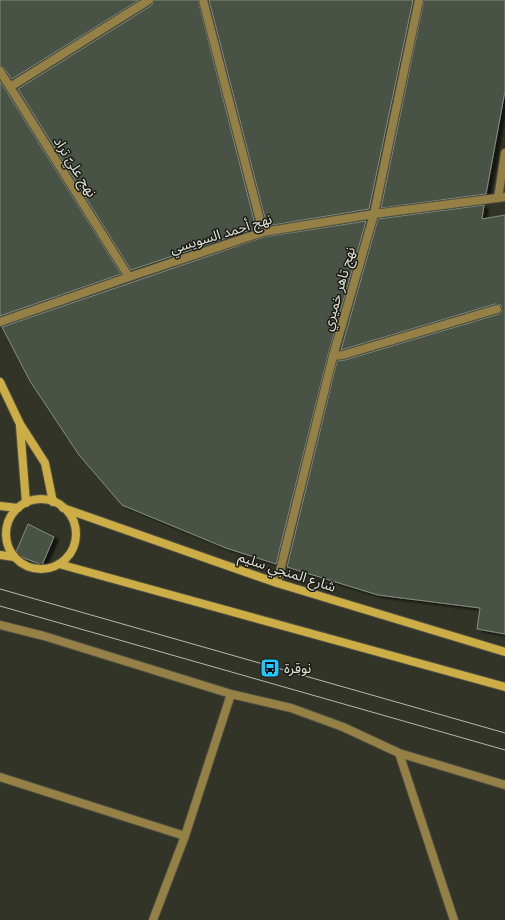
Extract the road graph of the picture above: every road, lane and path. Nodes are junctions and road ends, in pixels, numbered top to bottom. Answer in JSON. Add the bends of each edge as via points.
{"nodes":[{"id":1,"x":149,"y":0,"type":"edge"},
{"id":2,"x":203,"y":0,"type":"edge"},
{"id":3,"x":419,"y":0,"type":"edge"},
{"id":4,"x":0,"y":71,"type":"edge"},
{"id":5,"x":10,"y":87,"type":"junction"},
{"id":6,"x":505,"y":153,"type":"edge"},
{"id":7,"x":502,"y":197,"type":"edge"},
{"id":8,"x":374,"y":214,"type":"junction"},
{"id":9,"x":263,"y":232,"type":"junction"},
{"id":10,"x":129,"y":276,"type":"junction"},
{"id":11,"x":497,"y":308,"type":"dead end"},
{"id":12,"x":0,"y":322,"type":"edge"},
{"id":13,"x":333,"y":356,"type":"junction"},
{"id":14,"x":0,"y":382,"type":"edge"},
{"id":15,"x":20,"y":424,"type":"junction"},
{"id":16,"x":53,"y":502,"type":"junction"},
{"id":17,"x":26,"y":503,"type":"junction"},
{"id":18,"x":0,"y":506,"type":"edge"},
{"id":19,"x":18,"y":508,"type":"junction"},
{"id":20,"x":64,"y":508,"type":"junction"},
{"id":21,"x":0,"y":555,"type":"edge"},
{"id":22,"x":14,"y":557,"type":"junction"},
{"id":23,"x":59,"y":564,"type":"junction"},
{"id":24,"x":277,"y":583,"type":"junction"},
{"id":25,"x":0,"y":625,"type":"edge"},
{"id":26,"x":505,"y":652,"type":"edge"},
{"id":27,"x":505,"y":687,"type":"edge"},
{"id":28,"x":231,"y":694,"type":"junction"},
{"id":29,"x":399,"y":753,"type":"junction"},
{"id":30,"x":0,"y":777,"type":"edge"},
{"id":31,"x":505,"y":785,"type":"edge"},
{"id":32,"x":185,"y":836,"type":"junction"},
{"id":33,"x":153,"y":920,"type":"edge"},
{"id":34,"x":454,"y":920,"type":"edge"}],
"edges":[{"from":1,"to":5,"type":"street"},
{"from":2,"to":9,"type":"street"},
{"from":3,"to":8,"type":"street","name":"نهج تاهر خميري"},
{"from":4,"to":5,"type":"street","name":"نهج عليّ تراد"},
{"from":5,"to":10,"type":"street","name":"نهج عليّ تراد"},
{"from":6,"to":7,"type":"street"},
{"from":7,"to":8,"type":"street","name":"نهج أحمد السويسي"},
{"from":8,"to":9,"type":"street","name":"نهج أحمد السويسي"},
{"from":8,"to":13,"type":"street","name":"نهج تاهر خميري"},
{"from":9,"to":10,"type":"street","name":"نهج أحمد السويسي"},
{"from":10,"to":12,"type":"street","name":"نهج أحمد السويسي"},
{"from":11,"to":13,"type":"street"},
{"from":13,"to":24,"type":"street","name":"نهج تاهر خميري"},
{"from":14,"to":15,"type":"main road"},
{"from":15,"to":16,"type":"main road","via":[[44,463]]},
{"from":15,"to":17,"type":"main road"},
{"from":16,"to":17,"type":"main road","via":[[35,500]]},
{"from":16,"to":20,"type":"main road"},
{"from":17,"to":19,"type":"main road"},
{"from":18,"to":19,"type":"main road"},
{"from":19,"to":22,"type":"main road","via":[[11,516],[6,537]]},
{"from":20,"to":23,"type":"main road","via":[[75,526],[76,537],[73,548]]},
{"from":20,"to":24,"type":"main road","name":"شارع المنجي سليم"},
{"from":21,"to":22,"type":"main road"},
{"from":22,"to":23,"type":"main road","via":[[30,568],[50,568]]},
{"from":23,"to":27,"type":"main road"},
{"from":24,"to":26,"type":"main road","name":"شارع المنجي سليم"},
{"from":25,"to":28,"type":"street","via":[[44,636]]},
{"from":28,"to":29,"type":"street","via":[[290,708],[343,727]]},
{"from":28,"to":32,"type":"street"},
{"from":29,"to":31,"type":"street"},
{"from":29,"to":34,"type":"street"},
{"from":30,"to":32,"type":"street"},
{"from":32,"to":33,"type":"street"}]}
